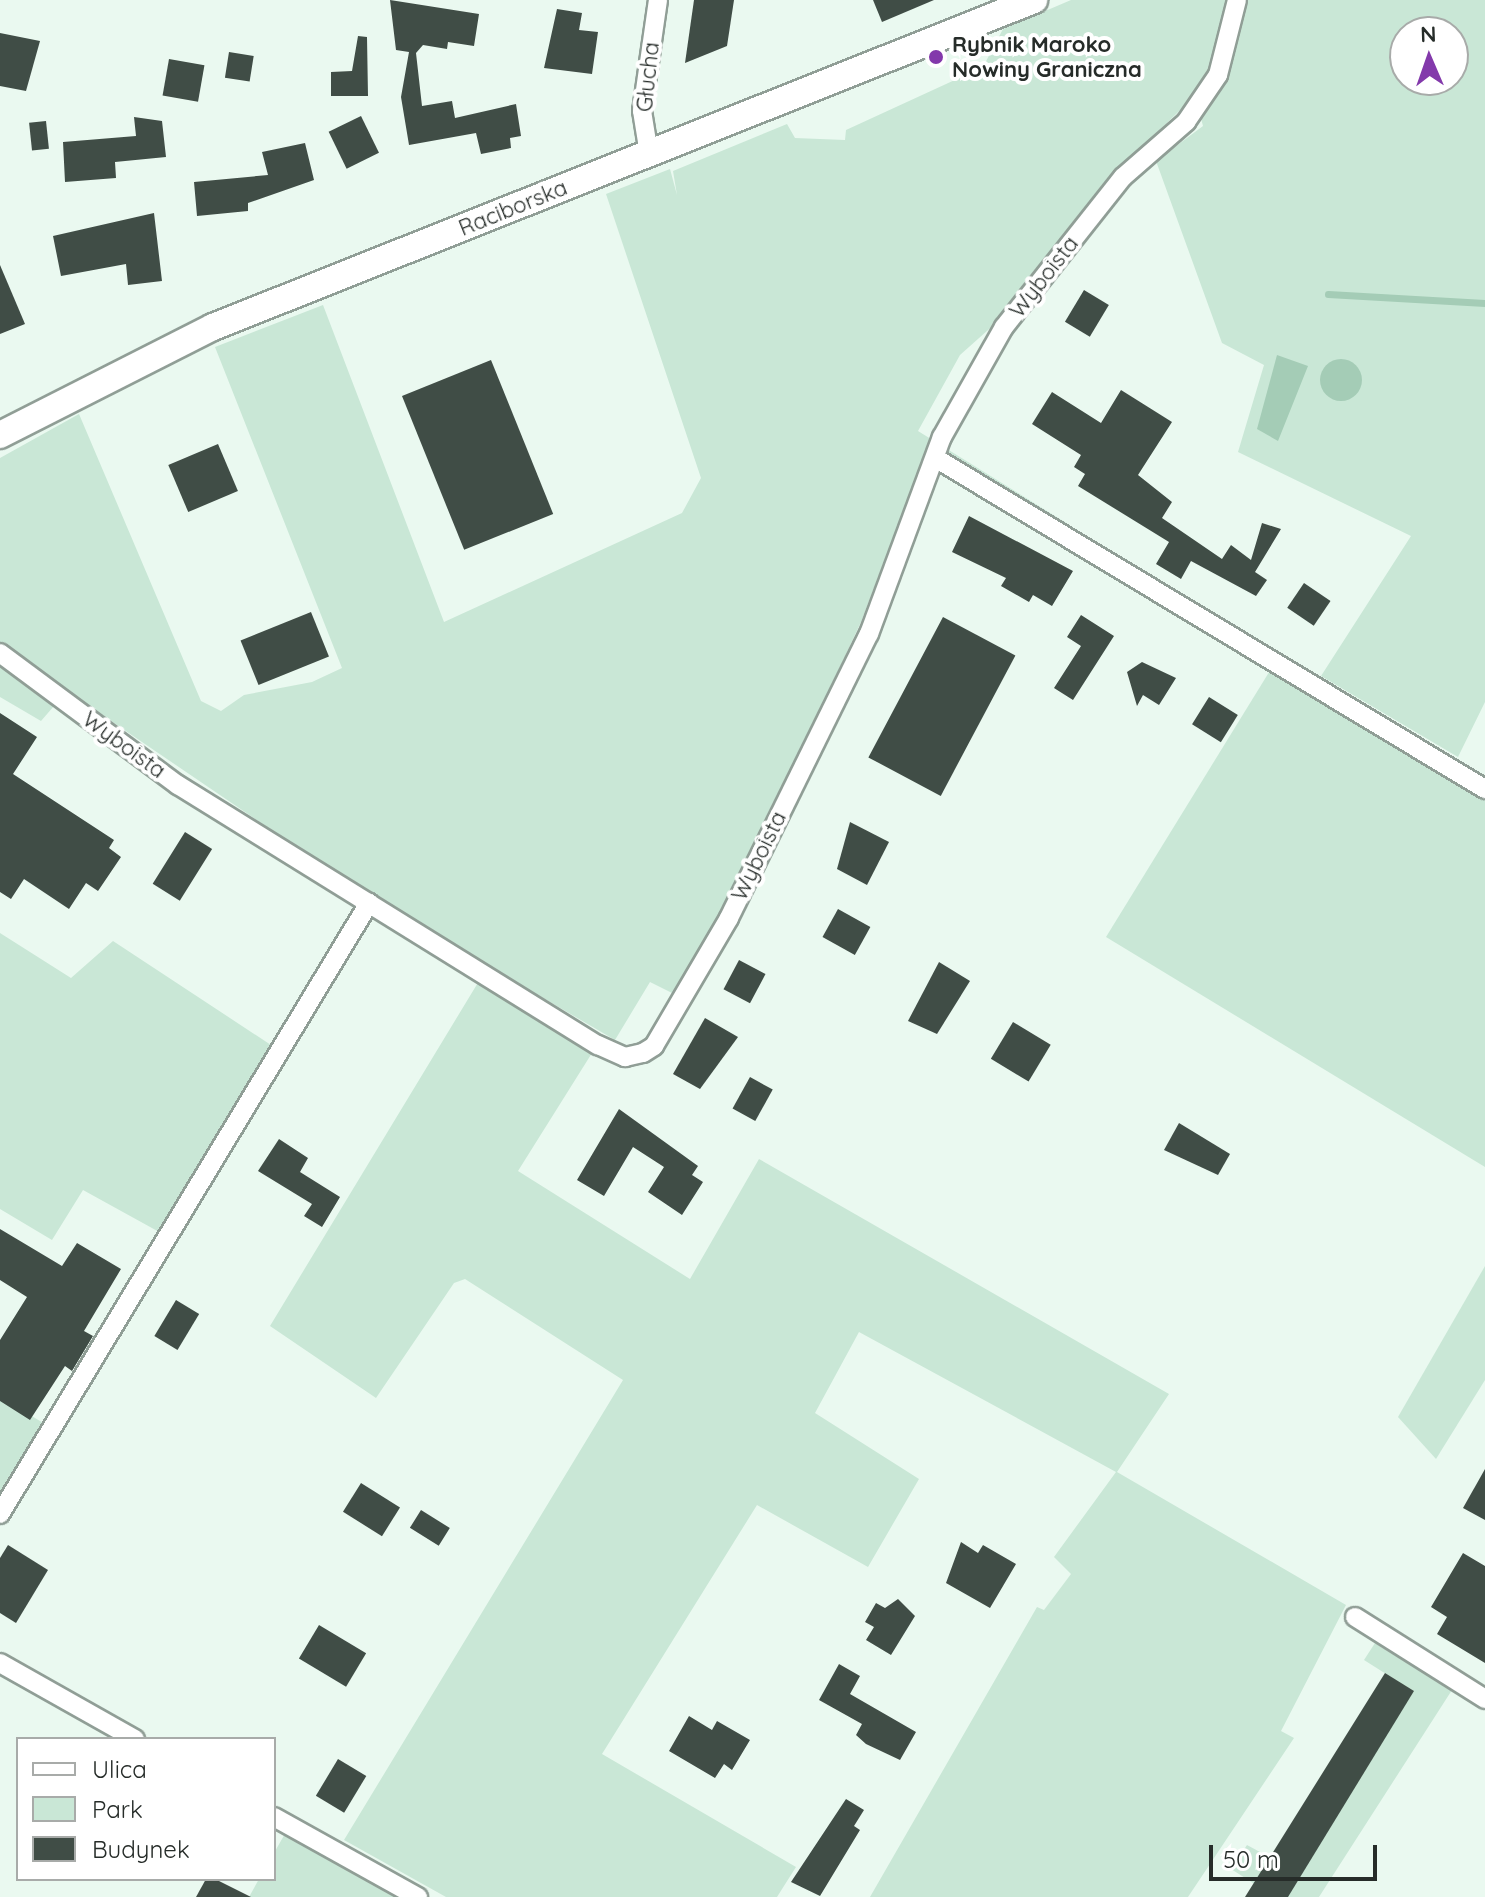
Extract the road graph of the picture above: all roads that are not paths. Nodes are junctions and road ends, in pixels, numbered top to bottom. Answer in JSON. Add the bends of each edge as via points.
{"nodes":[{"id":1,"x":658,"y":0,"type":"edge"},
{"id":2,"x":1034,"y":0,"type":"edge"},
{"id":3,"x":1237,"y":0,"type":"edge"},
{"id":4,"x":649,"y":154,"type":"junction"},
{"id":5,"x":0,"y":435,"type":"edge"},
{"id":6,"x":937,"y":459,"type":"junction"},
{"id":7,"x":0,"y":653,"type":"edge"},
{"id":8,"x":1485,"y":789,"type":"edge"},
{"id":9,"x":369,"y":903,"type":"junction"},
{"id":10,"x":0,"y":1514,"type":"edge"},
{"id":11,"x":1355,"y":1617,"type":"dead end"},
{"id":12,"x":0,"y":1663,"type":"edge"},
{"id":13,"x":1485,"y":1699,"type":"edge"},
{"id":14,"x":131,"y":1737,"type":"edge"},
{"id":15,"x":276,"y":1818,"type":"edge"},
{"id":16,"x":418,"y":1897,"type":"edge"}],
"edges":[{"from":1,"to":4,"type":"street","name":"Głucha","via":[[642,111]]},
{"from":2,"to":4,"type":"main road","name":"Raciborska"},
{"from":3,"to":6,"type":"street","name":"Wyboista","via":[[1218,75],[1186,122],[1123,177],[1004,327]]},
{"from":4,"to":5,"type":"main road","name":"Raciborska","via":[[168,347]]},
{"from":6,"to":8,"type":"street"},
{"from":6,"to":9,"type":"street","name":"Wyboista","via":[[869,634],[729,918],[654,1046],[625,1057],[598,1045]]},
{"from":7,"to":9,"type":"street","name":"Wyboista","via":[[178,785]]},
{"from":9,"to":10,"type":"street"},
{"from":11,"to":13,"type":"street"},
{"from":12,"to":14,"type":"street"},
{"from":15,"to":16,"type":"street"}]}
